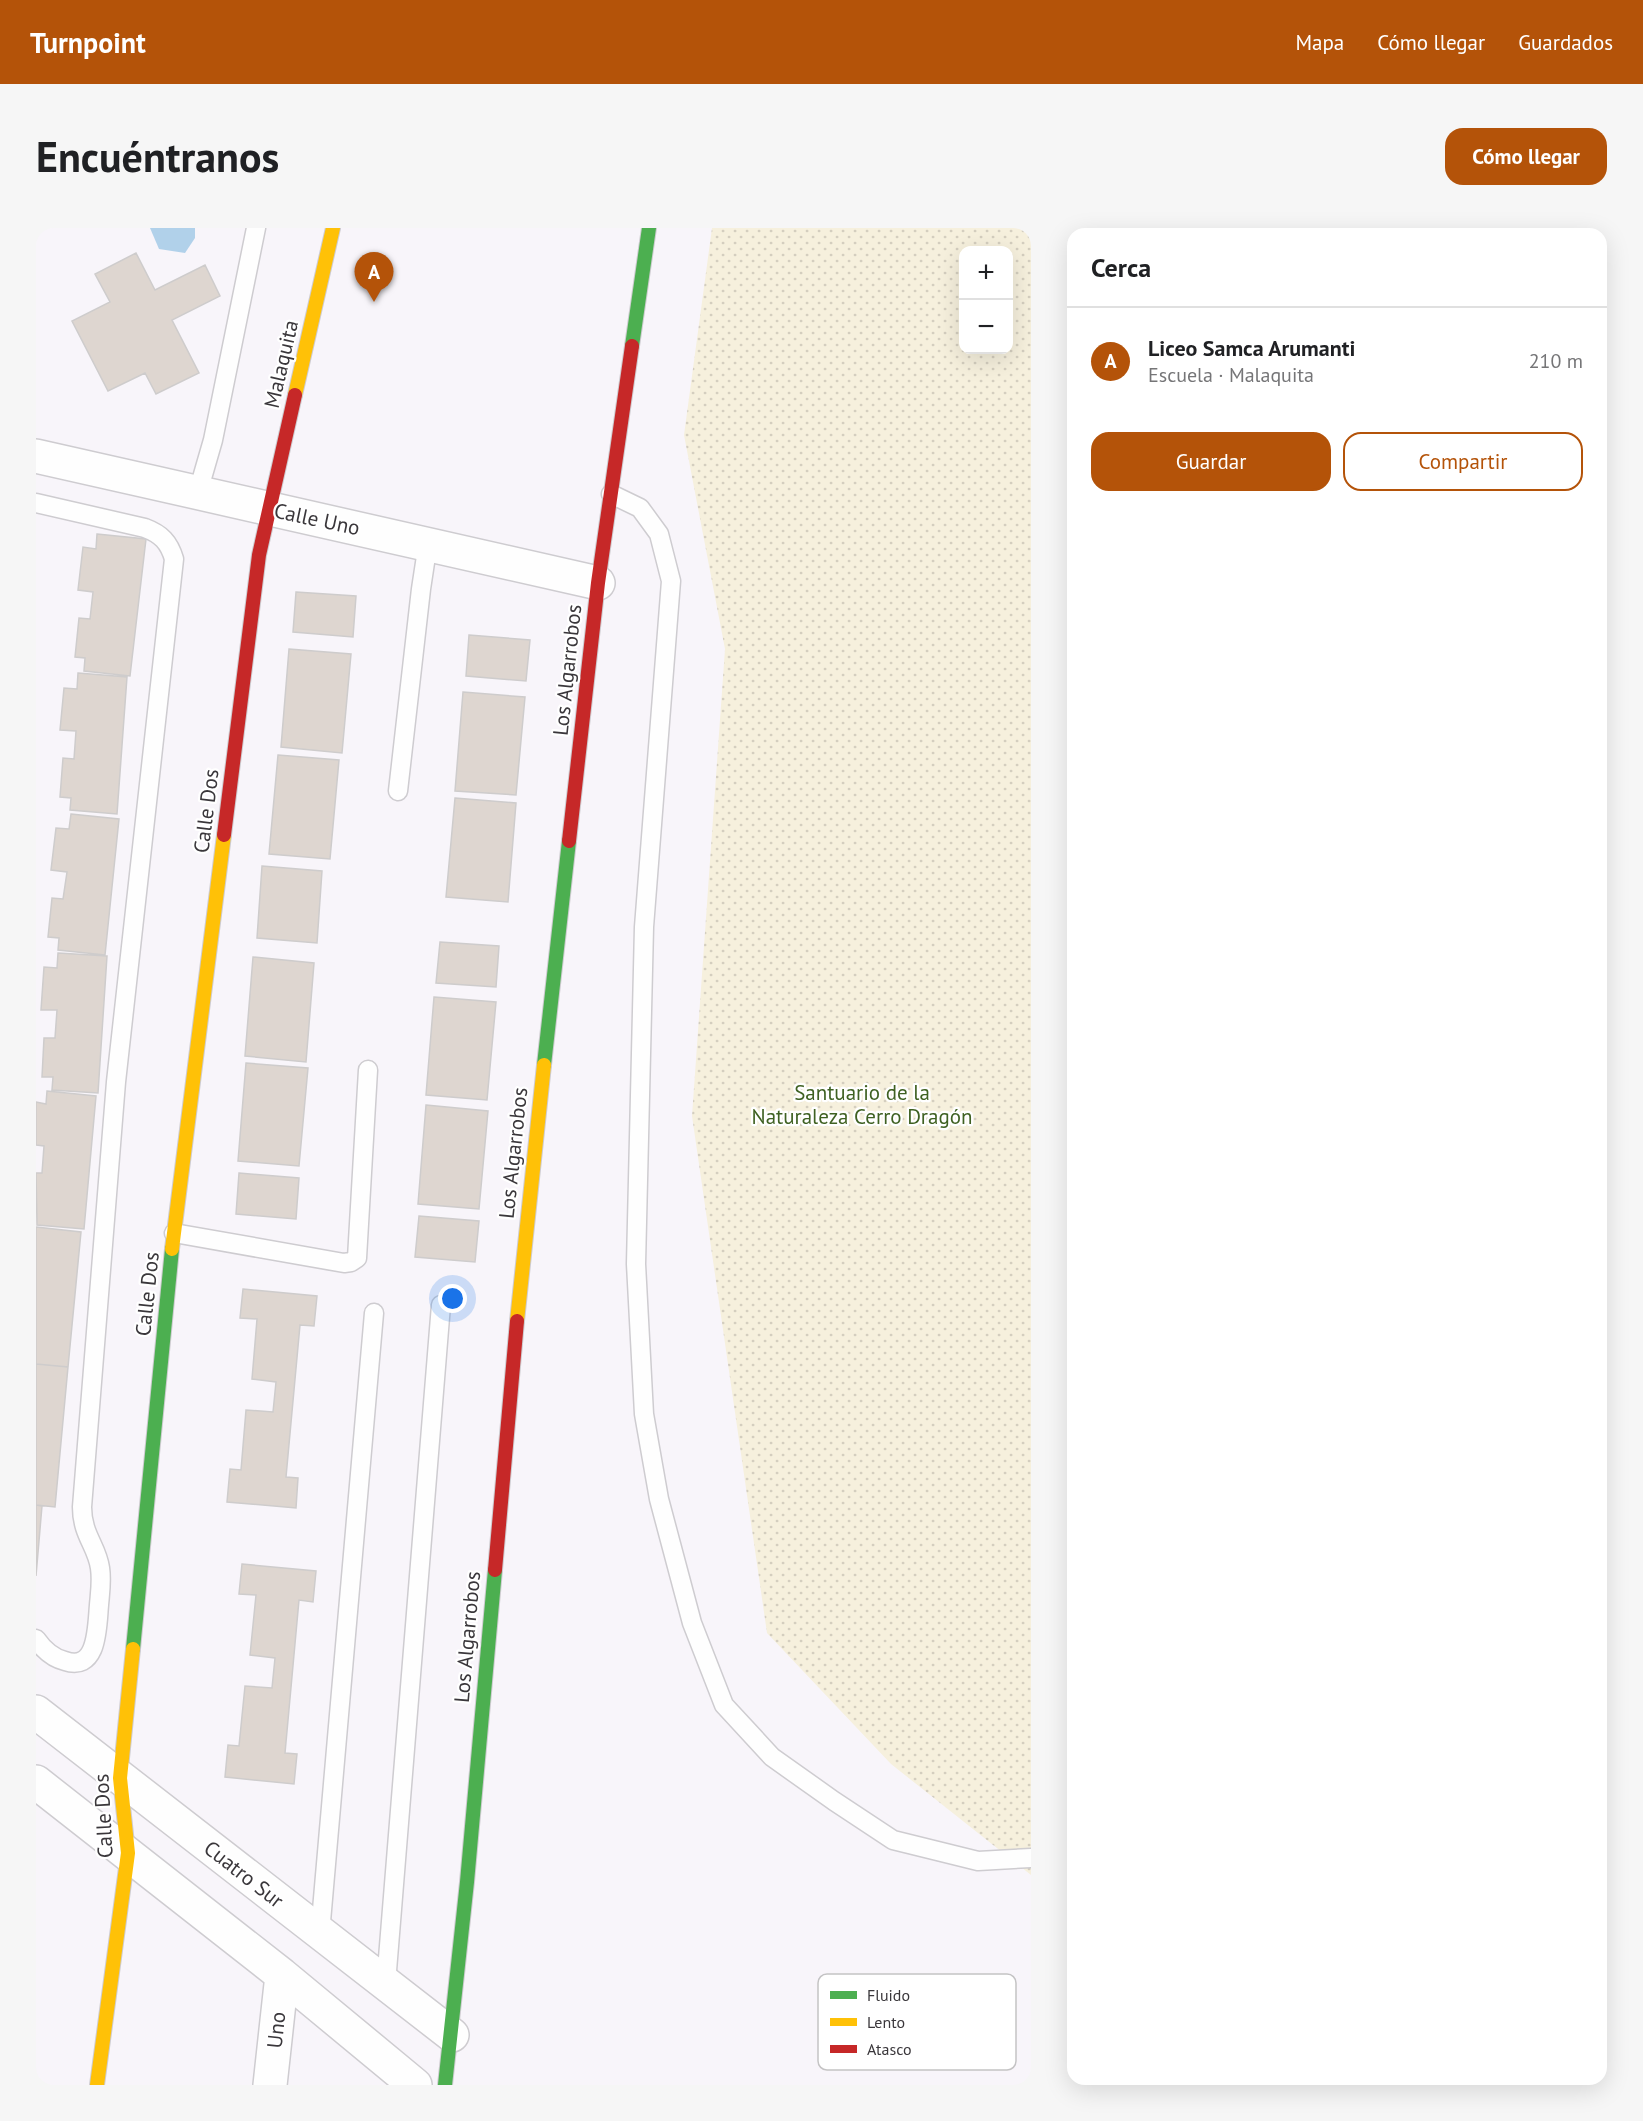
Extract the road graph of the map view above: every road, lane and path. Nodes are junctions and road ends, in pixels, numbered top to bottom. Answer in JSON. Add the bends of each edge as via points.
{"nodes":[{"id":1,"x":256,"y":228,"type":"edge"},
{"id":2,"x":333,"y":228,"type":"edge"},
{"id":3,"x":649,"y":228,"type":"edge"},
{"id":4,"x":36,"y":456,"type":"edge"},
{"id":5,"x":198,"y":492,"type":"junction"},
{"id":6,"x":611,"y":494,"type":"junction"},
{"id":7,"x":36,"y":504,"type":"edge"},
{"id":8,"x":270,"y":509,"type":"junction"},
{"id":9,"x":428,"y":543,"type":"junction"},
{"id":10,"x":598,"y":583,"type":"junction"},
{"id":11,"x":398,"y":790,"type":"dead end"},
{"id":12,"x":369,"y":1070,"type":"dead end"},
{"id":13,"x":174,"y":1233,"type":"junction"},
{"id":14,"x":441,"y":1305,"type":"dead end"},
{"id":15,"x":374,"y":1313,"type":"dead end"},
{"id":16,"x":36,"y":1639,"type":"edge"},
{"id":17,"x":36,"y":1712,"type":"edge"},
{"id":18,"x":120,"y":1778,"type":"junction"},
{"id":19,"x":36,"y":1782,"type":"edge"},
{"id":20,"x":128,"y":1853,"type":"junction"},
{"id":21,"x":1031,"y":1858,"type":"edge"},
{"id":22,"x":320,"y":1933,"type":"junction"},
{"id":23,"x":282,"y":1975,"type":"junction"},
{"id":24,"x":386,"y":1983,"type":"junction"},
{"id":25,"x":452,"y":2035,"type":"junction"},
{"id":26,"x":97,"y":2085,"type":"edge"},
{"id":27,"x":270,"y":2085,"type":"edge"},
{"id":28,"x":415,"y":2085,"type":"edge"},
{"id":29,"x":445,"y":2085,"type":"edge"}],
"edges":[{"from":1,"to":5,"type":"lane","via":[[213,440]]},
{"from":2,"to":8,"type":"street","name":"Malaquita"},
{"from":3,"to":6,"type":"street","name":"Los Algarrobos"},
{"from":4,"to":5,"type":"street","name":"Calle Uno"},
{"from":5,"to":8,"type":"street","name":"Calle Uno"},
{"from":6,"to":10,"type":"street","name":"Los Algarrobos"},
{"from":6,"to":21,"type":"lane","via":[[640,508],[659,534],[671,581],[644,927],[636,1264],[644,1414],[659,1499],[692,1623],[724,1705],[772,1757],[834,1801],[893,1840],[978,1861]]},
{"from":7,"to":16,"type":"lane","via":[[156,532],[165,539],[174,559],[116,1082],[82,1507],[84,1528],[100,1566],[98,1626],[93,1648],[79,1662],[54,1657]]},
{"from":8,"to":9,"type":"street","name":"Calle Uno"},
{"from":8,"to":13,"type":"street","name":"Calle Dos","via":[[259,555]]},
{"from":9,"to":10,"type":"street","name":"Calle Uno"},
{"from":9,"to":11,"type":"lane"},
{"from":10,"to":25,"type":"street","name":"Los Algarrobos","via":[[522,1261]]},
{"from":12,"to":13,"type":"lane","via":[[357,1258],[344,1263]]},
{"from":13,"to":18,"type":"street","name":"Calle Dos"},
{"from":14,"to":24,"type":"lane"},
{"from":15,"to":22,"type":"lane"},
{"from":17,"to":18,"type":"street","name":"Cuatro Sur"},
{"from":18,"to":20,"type":"street","name":"Calle Dos"},
{"from":18,"to":22,"type":"street","name":"Cuatro Sur"},
{"from":19,"to":20,"type":"street"},
{"from":20,"to":23,"type":"street"},
{"from":20,"to":26,"type":"street","name":"Calle Dos"},
{"from":22,"to":24,"type":"street","name":"Cuatro Sur"},
{"from":23,"to":27,"type":"street","name":"Uno"},
{"from":23,"to":28,"type":"street"},
{"from":24,"to":25,"type":"street","name":"Cuatro Sur"},
{"from":25,"to":29,"type":"street","name":"Los Algarrobos"}]}
